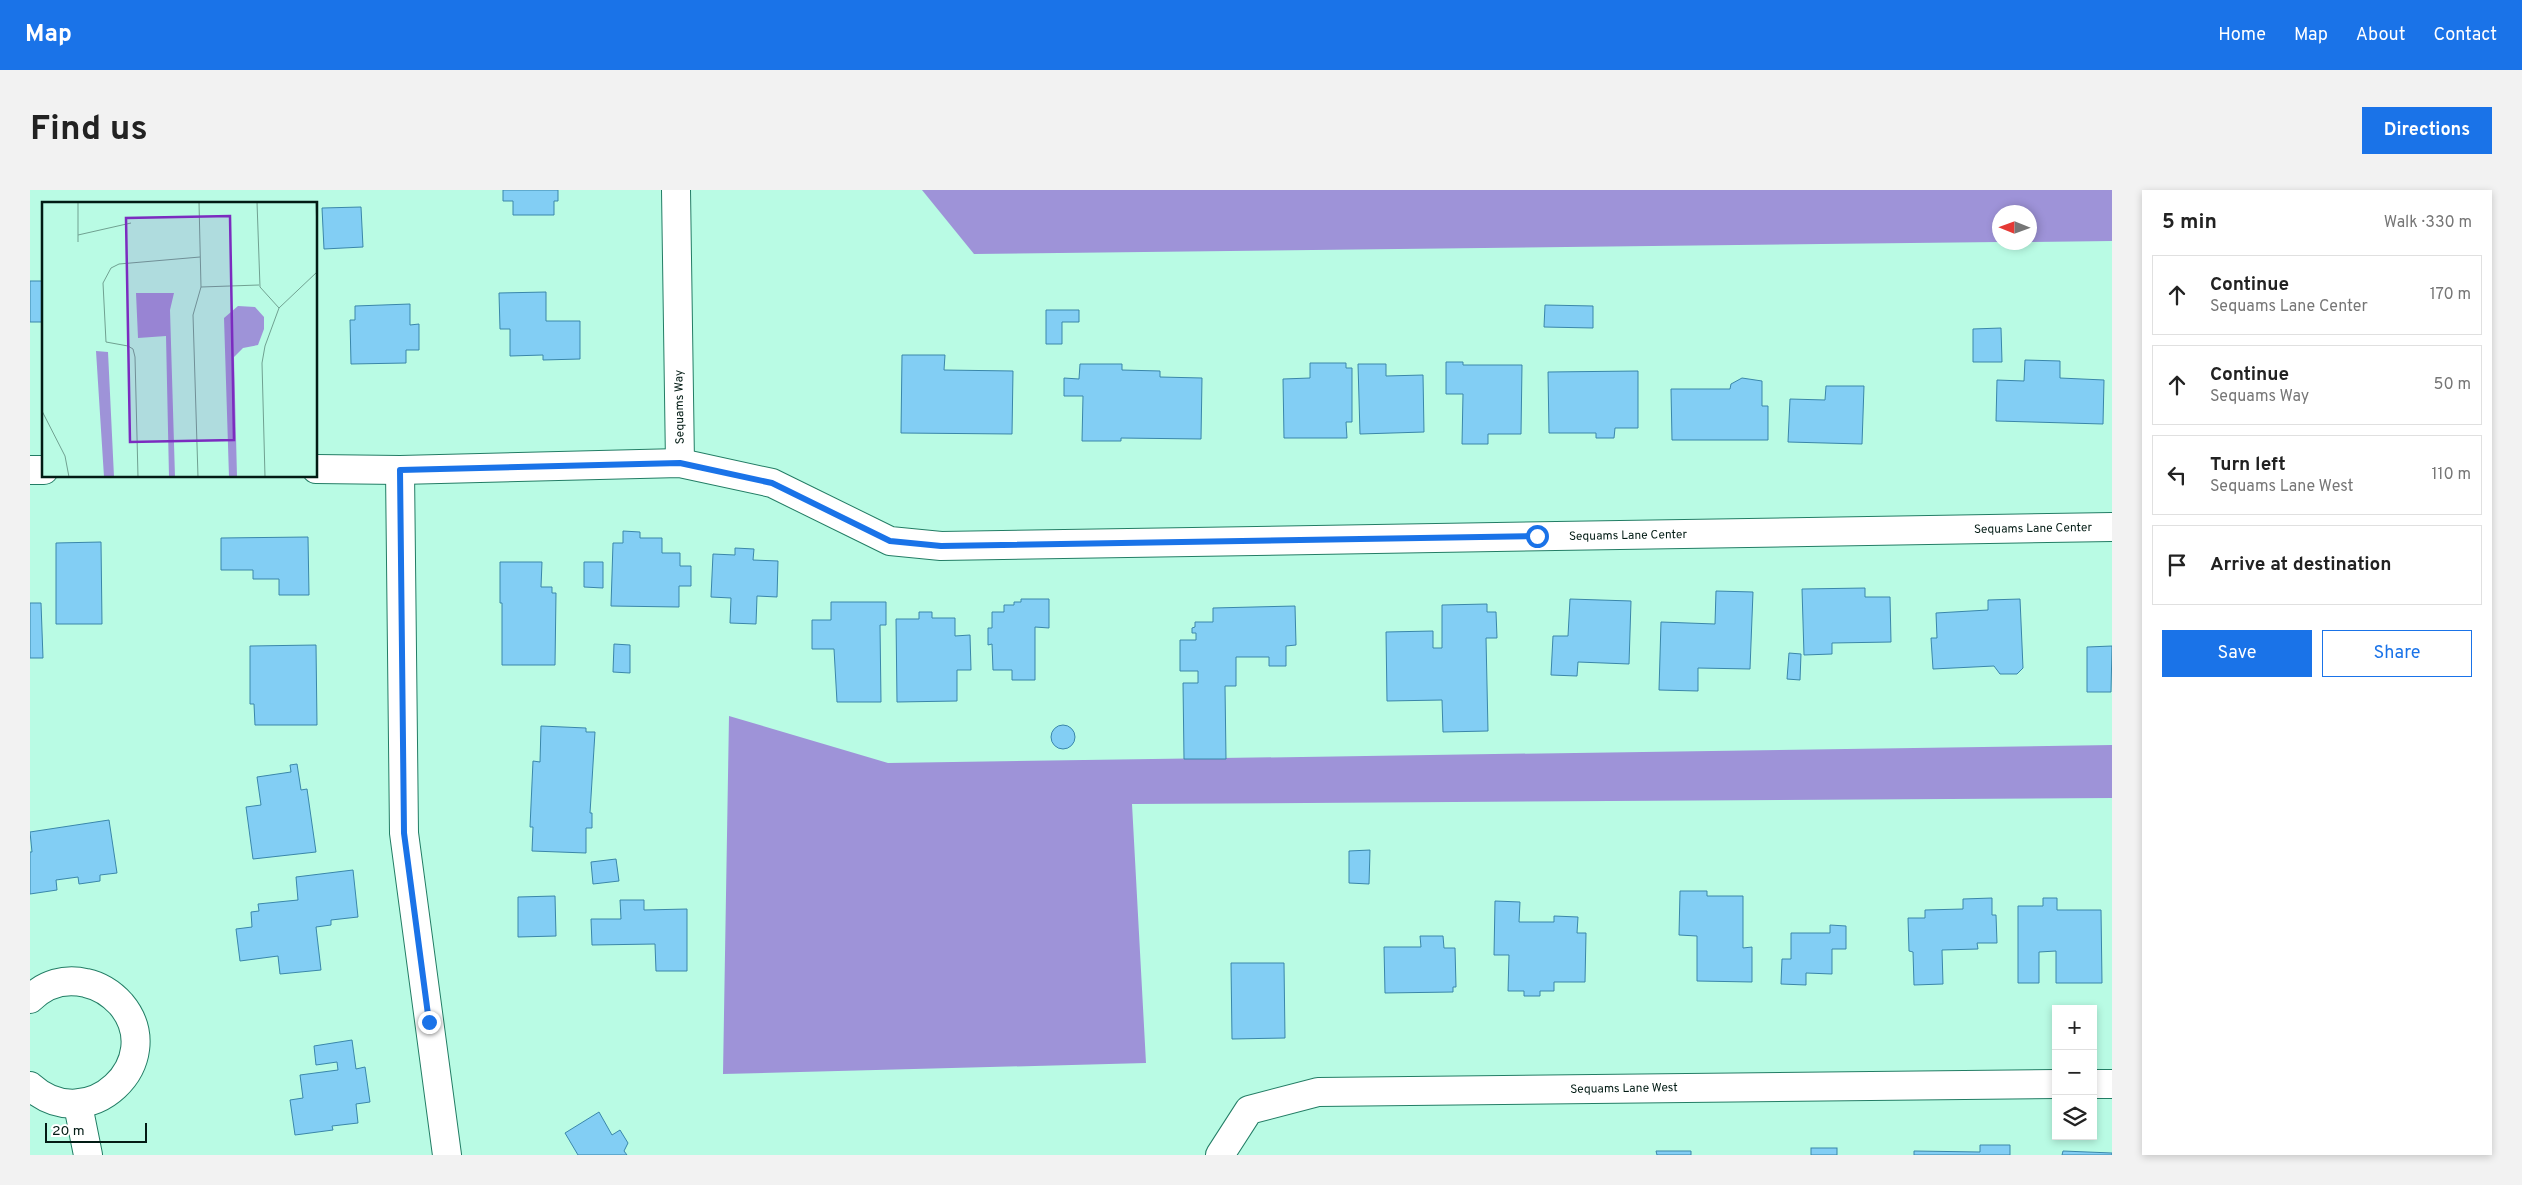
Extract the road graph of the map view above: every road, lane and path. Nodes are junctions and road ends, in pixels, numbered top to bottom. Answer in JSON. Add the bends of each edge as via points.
{"nodes":[{"id":1,"x":676,"y":190,"type":"edge"},
{"id":2,"x":680,"y":463,"type":"junction"},
{"id":3,"x":318,"y":469,"type":"edge"},
{"id":4,"x":400,"y":470,"type":"junction"},
{"id":5,"x":2112,"y":527,"type":"edge"},
{"id":6,"x":30,"y":999,"type":"edge"},
{"id":7,"x":2052,"y":1084,"type":"edge"},
{"id":8,"x":2097,"y":1084,"type":"edge"},
{"id":9,"x":2112,"y":1084,"type":"edge"},
{"id":10,"x":30,"y":1086,"type":"edge"},
{"id":11,"x":78,"y":1105,"type":"junction"},
{"id":12,"x":88,"y":1155,"type":"edge"},
{"id":13,"x":447,"y":1155,"type":"edge"},
{"id":14,"x":1220,"y":1155,"type":"edge"}],
"edges":[{"from":1,"to":2,"type":"street","name":"Sequams Way"},
{"from":2,"to":4,"type":"street"},
{"from":2,"to":5,"type":"street","name":"Sequams Lane Center","via":[[772,483],[890,541],[941,546]]},
{"from":3,"to":4,"type":"street"},
{"from":4,"to":13,"type":"street","via":[[404,833]]},
{"from":6,"to":11,"type":"street","via":[[55,983],[75,980],[95,984],[113,995],[127,1011],[134,1031],[134,1051],[128,1071],[116,1088],[98,1100]]},
{"from":7,"to":14,"type":"street","name":"Sequams Lane West","via":[[1318,1092],[1249,1110]]},
{"from":8,"to":9,"type":"street"},
{"from":10,"to":11,"type":"street","via":[[40,1095],[59,1103]]},
{"from":11,"to":12,"type":"street"}]}
